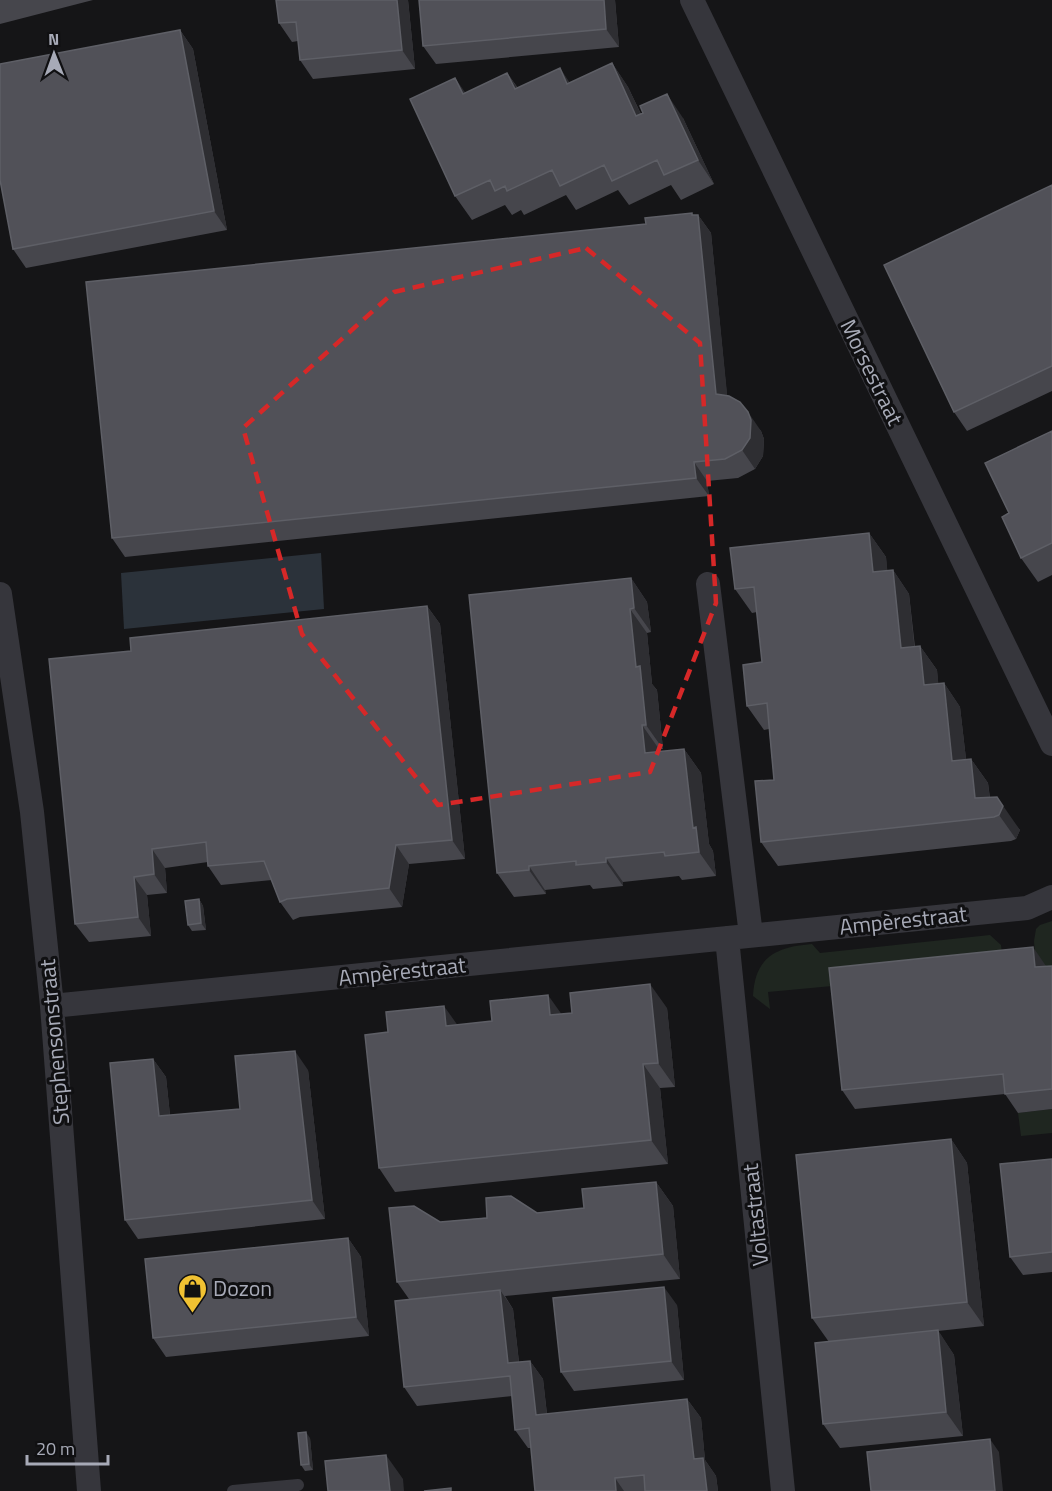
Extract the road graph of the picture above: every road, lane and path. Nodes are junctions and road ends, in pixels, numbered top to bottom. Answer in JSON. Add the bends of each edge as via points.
{"nodes":[{"id":1,"x":692,"y":0,"type":"edge"},
{"id":2,"x":708,"y":584,"type":"dead end"},
{"id":3,"x":0,"y":594,"type":"edge"},
{"id":4,"x":1052,"y":744,"type":"edge"},
{"id":5,"x":1052,"y":897,"type":"edge"},
{"id":6,"x":739,"y":937,"type":"junction"},
{"id":7,"x":52,"y":1006,"type":"junction"},
{"id":8,"x":298,"y":1485,"type":"dead end"},
{"id":9,"x":89,"y":1491,"type":"edge"},
{"id":10,"x":233,"y":1491,"type":"edge"},
{"id":11,"x":783,"y":1491,"type":"edge"}],
"edges":[{"from":1,"to":4,"type":"street","name":"Morsestraat"},
{"from":2,"to":6,"type":"street"},
{"from":3,"to":7,"type":"street","name":"Stephensonstraat","via":[[32,812]]},
{"from":5,"to":6,"type":"street","name":"Ampèrestraat","via":[[1027,908]]},
{"from":6,"to":7,"type":"street","name":"Ampèrestraat"},
{"from":6,"to":11,"type":"street","name":"Voltastraat"},
{"from":7,"to":9,"type":"street","name":"Stephensonstraat"},
{"from":8,"to":10,"type":"lane"}]}
